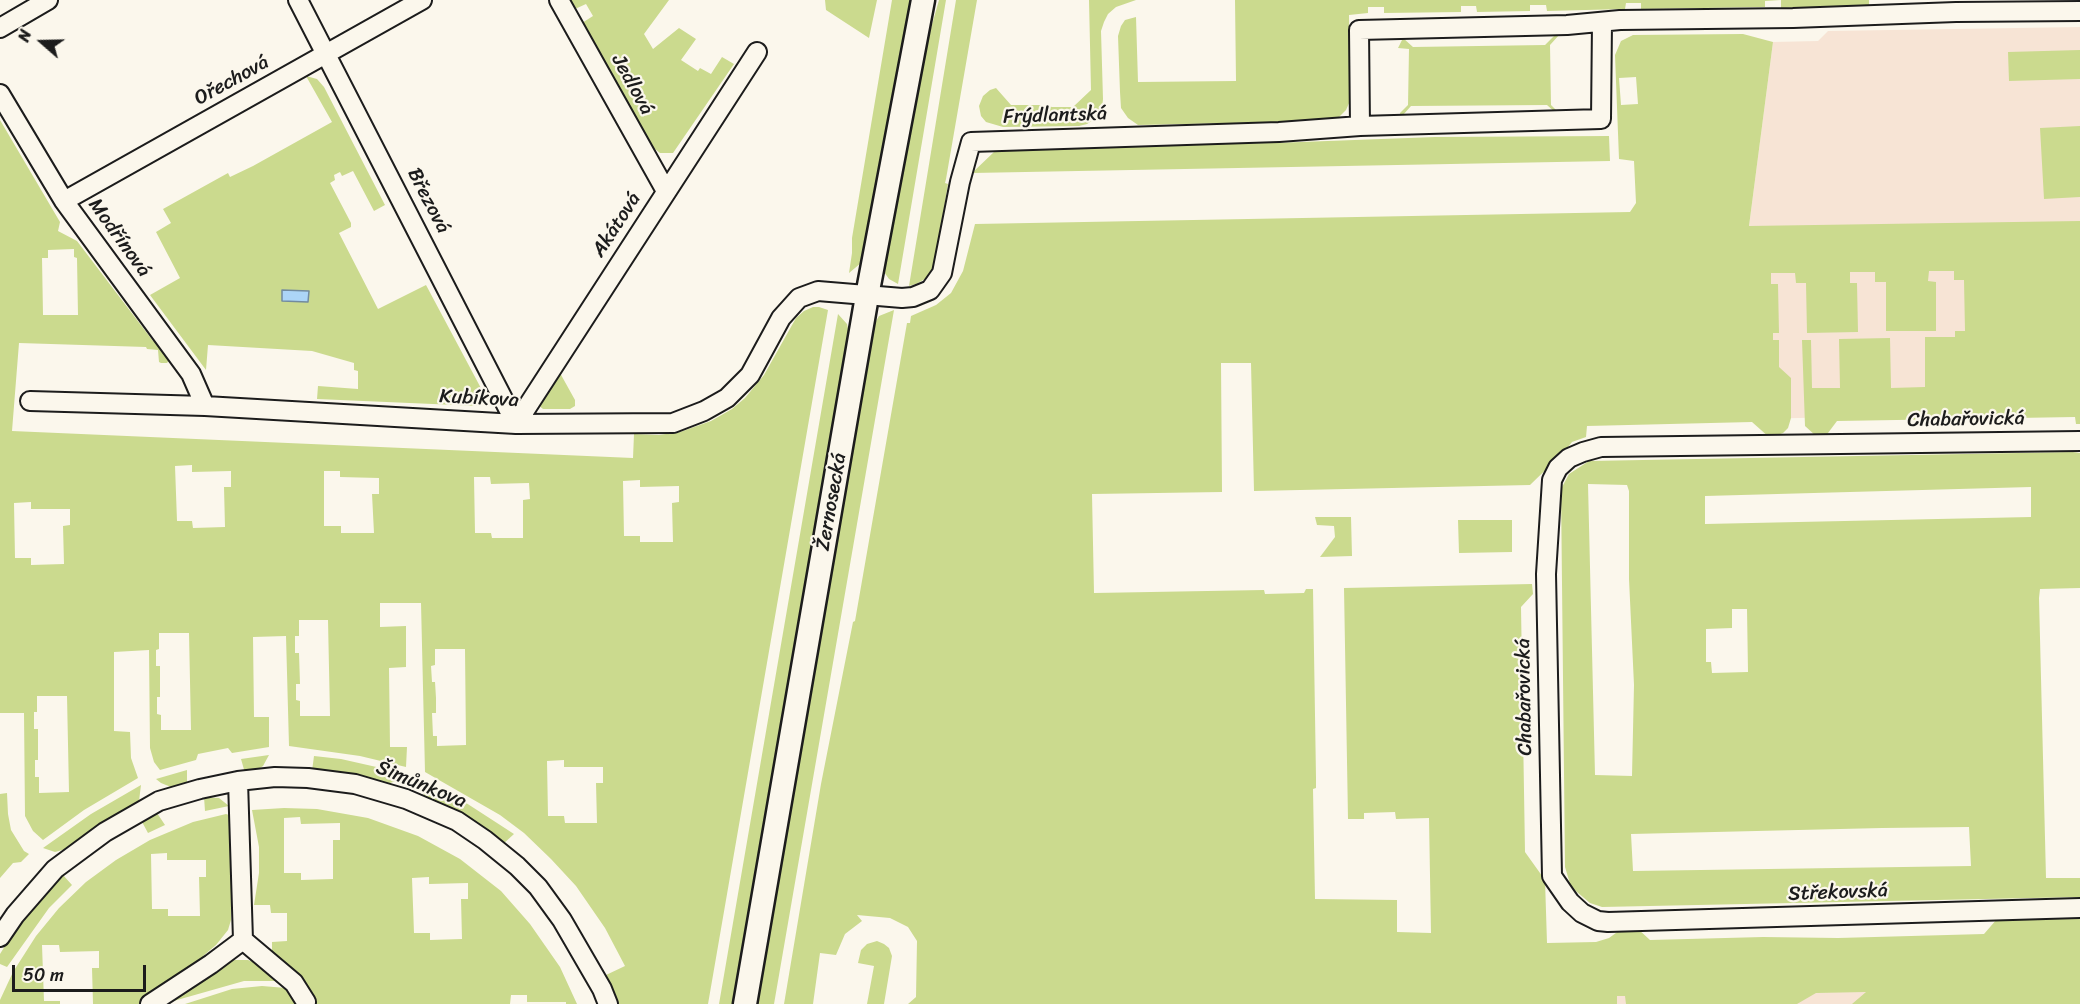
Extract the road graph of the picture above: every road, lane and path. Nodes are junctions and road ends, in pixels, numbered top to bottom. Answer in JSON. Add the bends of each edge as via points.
{"nodes":[{"id":1,"x":48,"y":0,"type":"edge"},
{"id":2,"x":298,"y":0,"type":"edge"},
{"id":3,"x":422,"y":0,"type":"edge"},
{"id":4,"x":559,"y":0,"type":"edge"},
{"id":5,"x":923,"y":0,"type":"edge"},
{"id":6,"x":1956,"y":6,"type":"edge"},
{"id":7,"x":2080,"y":11,"type":"edge"},
{"id":8,"x":1602,"y":23,"type":"junction"},
{"id":9,"x":0,"y":28,"type":"edge"},
{"id":10,"x":757,"y":52,"type":"dead end"},
{"id":11,"x":327,"y":54,"type":"junction"},
{"id":12,"x":0,"y":94,"type":"edge"},
{"id":13,"x":1360,"y":126,"type":"junction"},
{"id":14,"x":666,"y":191,"type":"junction"},
{"id":15,"x":64,"y":201,"type":"junction"},
{"id":16,"x":867,"y":296,"type":"junction"},
{"id":17,"x":30,"y":401,"type":"dead end"},
{"id":18,"x":206,"y":406,"type":"junction"},
{"id":19,"x":516,"y":424,"type":"junction"},
{"id":20,"x":2080,"y":441,"type":"edge"},
{"id":21,"x":238,"y":781,"type":"junction"},
{"id":22,"x":2080,"y":908,"type":"edge"},
{"id":23,"x":1598,"y":921,"type":"joint"},
{"id":24,"x":0,"y":937,"type":"edge"},
{"id":25,"x":243,"y":940,"type":"junction"},
{"id":26,"x":306,"y":1002,"type":"dead end"},
{"id":27,"x":150,"y":1004,"type":"edge"},
{"id":28,"x":608,"y":1004,"type":"edge"},
{"id":29,"x":746,"y":1004,"type":"edge"}],
"edges":[{"from":1,"to":9,"type":"street"},
{"from":2,"to":11,"type":"street","name":"Březová"},
{"from":3,"to":11,"type":"street","name":"Ořechová"},
{"from":4,"to":14,"type":"street","name":"Jedlová"},
{"from":5,"to":16,"type":"street","name":"Žernosecká"},
{"from":6,"to":7,"type":"street"},
{"from":6,"to":8,"type":"street","via":[[1793,18]]},
{"from":8,"to":13,"type":"street","name":"Frýdlantská","via":[[1601,119]]},
{"from":8,"to":13,"type":"street","via":[[1359,30]]},
{"from":10,"to":14,"type":"street","name":"Akátová"},
{"from":11,"to":15,"type":"street","name":"Ořechová"},
{"from":11,"to":19,"type":"street","name":"Březová"},
{"from":12,"to":15,"type":"street","name":"Modřínová"},
{"from":13,"to":16,"type":"street","name":"Frýdlantská","via":[[971,142],[942,273],[930,290],[913,297]]},
{"from":14,"to":19,"type":"street","name":"Akátová"},
{"from":15,"to":18,"type":"street","name":"Modřínová","via":[[191,374]]},
{"from":16,"to":19,"type":"street","name":"Kubíkova","via":[[818,291],[799,298],[781,318],[750,375],[727,398],[673,423]]},
{"from":16,"to":29,"type":"street","name":"Žernosecká"},
{"from":17,"to":18,"type":"street","name":"Kubíkova"},
{"from":18,"to":19,"type":"street","name":"Kubíkova"},
{"from":20,"to":23,"type":"street","name":"Chabařovická","via":[[1601,447],[1569,458],[1558,468],[1552,480],[1547,563],[1552,876],[1570,902]]},
{"from":21,"to":24,"type":"street","name":"Šimůnkova","via":[[159,801],[105,832],[55,869]]},
{"from":21,"to":25,"type":"street"},
{"from":21,"to":28,"type":"street","name":"Šimůnkova","via":[[275,777],[355,784],[406,799],[457,821],[493,846],[538,887],[562,920]]},
{"from":22,"to":23,"type":"street","name":"Střekovská"},
{"from":25,"to":26,"type":"street","via":[[294,983]]},
{"from":25,"to":27,"type":"street"}]}
